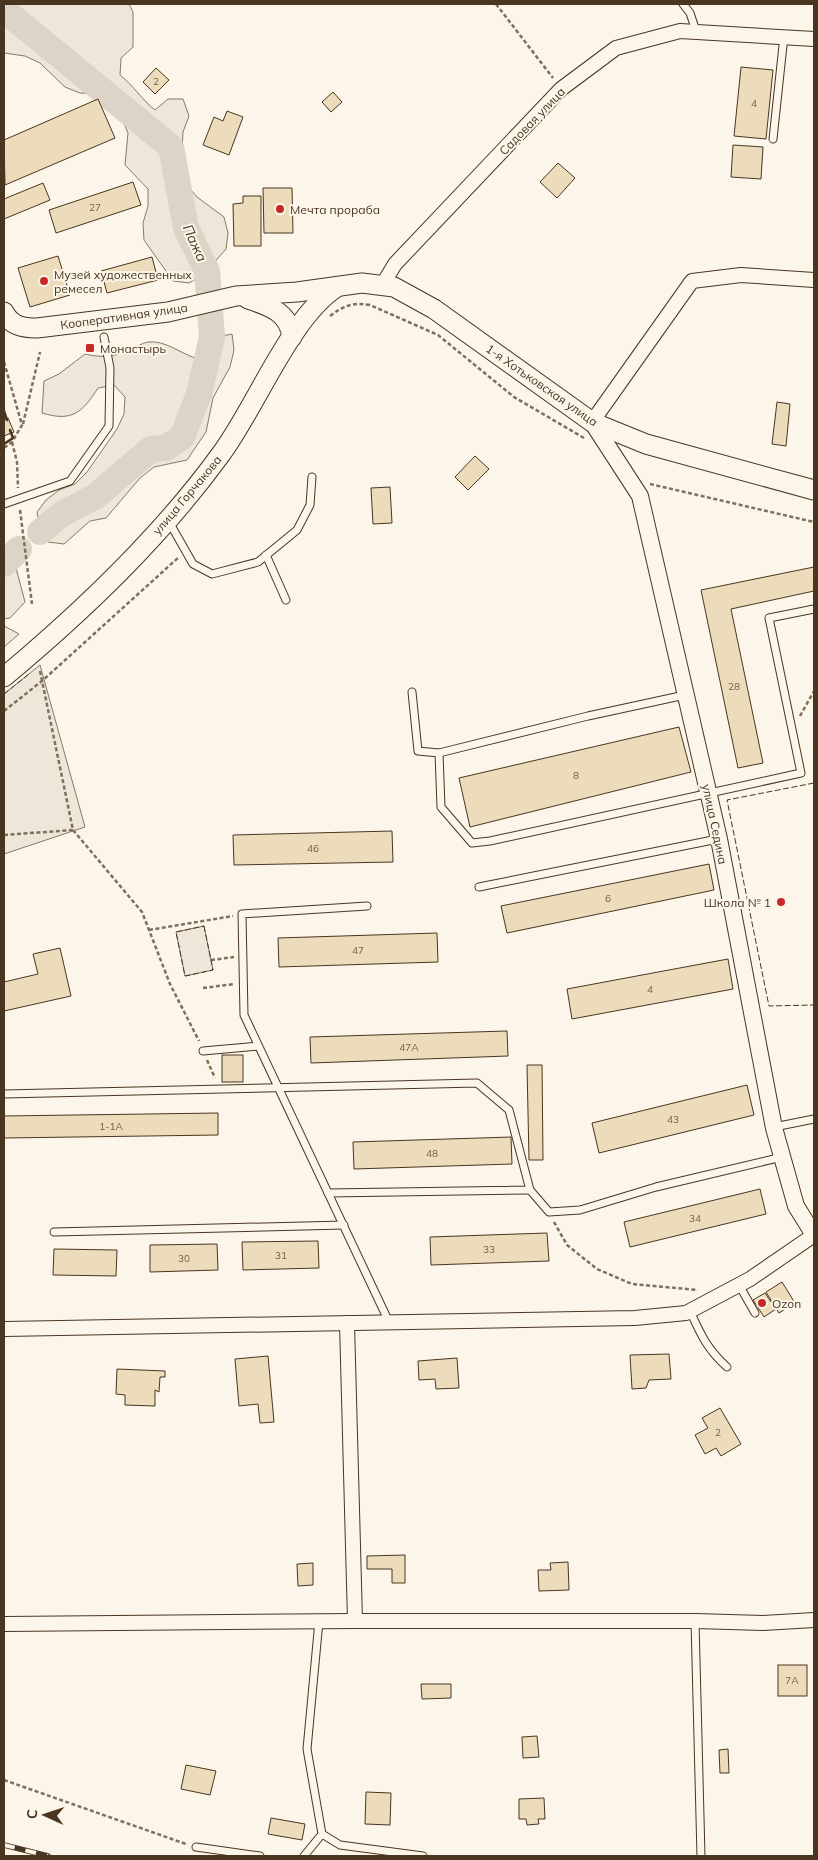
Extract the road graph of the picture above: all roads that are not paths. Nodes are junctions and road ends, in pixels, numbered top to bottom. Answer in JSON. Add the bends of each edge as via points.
{"nodes":[{"id":1,"x":683,"y":4,"type":"edge"},
{"id":2,"x":696,"y":31,"type":"junction"},
{"id":3,"x":784,"y":36,"type":"junction"},
{"id":4,"x":814,"y":39,"type":"edge"},
{"id":5,"x":774,"y":139,"type":"dead end"},
{"id":6,"x":814,"y":280,"type":"edge"},
{"id":7,"x":383,"y":284,"type":"junction"},
{"id":8,"x":338,"y":286,"type":"junction"},
{"id":9,"x":236,"y":296,"type":"junction"},
{"id":10,"x":4,"y":312,"type":"edge"},
{"id":11,"x":104,"y":337,"type":"dead end"},
{"id":12,"x":292,"y":337,"type":"junction"},
{"id":13,"x":590,"y":431,"type":"junction"},
{"id":14,"x":312,"y":477,"type":"dead end"},
{"id":15,"x":814,"y":490,"type":"edge"},
{"id":16,"x":4,"y":504,"type":"edge"},
{"id":17,"x":168,"y":520,"type":"junction"},
{"id":18,"x":266,"y":555,"type":"junction"},
{"id":19,"x":286,"y":600,"type":"dead end"},
{"id":20,"x":814,"y":609,"type":"edge"},
{"id":21,"x":4,"y":677,"type":"edge"},
{"id":22,"x":412,"y":692,"type":"dead end"},
{"id":23,"x":686,"y":694,"type":"junction"},
{"id":24,"x":439,"y":753,"type":"junction"},
{"id":25,"x":708,"y":793,"type":"junction"},
{"id":26,"x":719,"y":839,"type":"junction"},
{"id":27,"x":478,"y":887,"type":"dead end"},
{"id":28,"x":367,"y":906,"type":"dead end"},
{"id":29,"x":258,"y":1046,"type":"junction"},
{"id":30,"x":203,"y":1051,"type":"road end"},
{"id":31,"x":279,"y":1089,"type":"junction"},
{"id":32,"x":4,"y":1094,"type":"edge"},
{"id":33,"x":814,"y":1119,"type":"edge"},
{"id":34,"x":774,"y":1128,"type":"junction"},
{"id":35,"x":782,"y":1157,"type":"junction"},
{"id":36,"x":530,"y":1190,"type":"junction"},
{"id":37,"x":328,"y":1194,"type":"junction"},
{"id":38,"x":344,"y":1226,"type":"junction"},
{"id":39,"x":54,"y":1232,"type":"dead end"},
{"id":40,"x":814,"y":1235,"type":"edge"},
{"id":41,"x":739,"y":1285,"type":"junction"},
{"id":42,"x":690,"y":1311,"type":"junction"},
{"id":43,"x":755,"y":1313,"type":"dead end"},
{"id":44,"x":389,"y":1322,"type":"junction"},
{"id":45,"x":347,"y":1323,"type":"junction"},
{"id":46,"x":4,"y":1329,"type":"edge"},
{"id":47,"x":727,"y":1367,"type":"dead end"},
{"id":48,"x":814,"y":1620,"type":"edge"},
{"id":49,"x":319,"y":1621,"type":"junction"},
{"id":50,"x":355,"y":1621,"type":"junction"},
{"id":51,"x":695,"y":1621,"type":"junction"},
{"id":52,"x":4,"y":1624,"type":"edge"},
{"id":53,"x":322,"y":1834,"type":"junction"},
{"id":54,"x":196,"y":1847,"type":"road end"},
{"id":55,"x":260,"y":1856,"type":"edge"},
{"id":56,"x":304,"y":1856,"type":"edge"},
{"id":57,"x":424,"y":1856,"type":"edge"},
{"id":58,"x":701,"y":1856,"type":"edge"}],
"edges":[{"from":1,"to":2,"type":"lane"},
{"from":2,"to":3,"type":"street","name":"Садовая улица"},
{"from":2,"to":7,"type":"street","name":"Садовая улица","via":[[680,31],[616,48],[562,89],[395,264]]},
{"from":3,"to":4,"type":"street","name":"Садовая улица"},
{"from":3,"to":5,"type":"lane"},
{"from":6,"to":13,"type":"street","via":[[740,275],[692,281]]},
{"from":7,"to":8,"type":"main road","name":"1-я Хотьковская улица"},
{"from":7,"to":13,"type":"main road","name":"1-я Хотьковская улица","via":[[410,294],[434,309]]},
{"from":8,"to":9,"type":"main road","name":"Кооперативная улица"},
{"from":8,"to":12,"type":"main road","name":"улица Горчакова","via":[[320,301]]},
{"from":9,"to":10,"type":"main road","name":"Кооперативная улица","via":[[175,311],[37,328],[19,326]]},
{"from":9,"to":12,"type":"main road","via":[[271,307],[282,314],[292,329]]},
{"from":11,"to":16,"type":"lane","via":[[110,368],[109,426],[70,481]]},
{"from":12,"to":17,"type":"main road","name":"улица Горчакова","via":[[223,452]]},
{"from":13,"to":15,"type":"main road","name":"1-я Хотьковская улица"},
{"from":13,"to":23,"type":"street","name":"улица Седина","via":[[640,496]]},
{"from":14,"to":18,"type":"lane","via":[[310,505],[297,530]]},
{"from":17,"to":18,"type":"lane","via":[[193,564],[212,574],[258,562]]},
{"from":17,"to":21,"type":"main road","name":"улица Горчакова","via":[[86,605]]},
{"from":18,"to":19,"type":"lane"},
{"from":20,"to":25,"type":"lane","via":[[769,618],[801,772]]},
{"from":22,"to":24,"type":"lane","via":[[418,750]]},
{"from":23,"to":24,"type":"lane"},
{"from":23,"to":25,"type":"street","name":"улица Седина"},
{"from":24,"to":25,"type":"lane","via":[[441,807],[472,843]]},
{"from":25,"to":26,"type":"street","name":"улица Седина"},
{"from":26,"to":27,"type":"lane"},
{"from":26,"to":34,"type":"street","name":"улица Седина"},
{"from":28,"to":29,"type":"lane","via":[[242,914],[244,1015]]},
{"from":29,"to":30,"type":"lane"},
{"from":29,"to":31,"type":"lane"},
{"from":31,"to":32,"type":"lane"},
{"from":31,"to":36,"type":"lane","via":[[477,1083],[509,1110]]},
{"from":31,"to":37,"type":"lane"},
{"from":33,"to":34,"type":"lane"},
{"from":34,"to":35,"type":"street","name":"улица Седина"},
{"from":35,"to":36,"type":"lane","via":[[656,1187],[580,1210],[549,1212]]},
{"from":35,"to":40,"type":"street","name":"улица Седина","via":[[796,1206]]},
{"from":36,"to":37,"type":"lane"},
{"from":37,"to":38,"type":"lane"},
{"from":38,"to":39,"type":"lane"},
{"from":38,"to":44,"type":"lane"},
{"from":40,"to":41,"type":"street"},
{"from":41,"to":42,"type":"street"},
{"from":41,"to":43,"type":"lane"},
{"from":42,"to":44,"type":"street","via":[[635,1318]]},
{"from":42,"to":47,"type":"lane","via":[[711,1353]]},
{"from":44,"to":45,"type":"street"},
{"from":45,"to":46,"type":"street"},
{"from":45,"to":50,"type":"street"},
{"from":48,"to":51,"type":"street","via":[[763,1623]]},
{"from":49,"to":50,"type":"street"},
{"from":49,"to":52,"type":"street"},
{"from":49,"to":53,"type":"lane","via":[[307,1749]]},
{"from":50,"to":51,"type":"street"},
{"from":51,"to":58,"type":"lane"},
{"from":53,"to":56,"type":"lane"},
{"from":53,"to":57,"type":"lane","via":[[340,1845]]},
{"from":54,"to":55,"type":"lane"}]}
